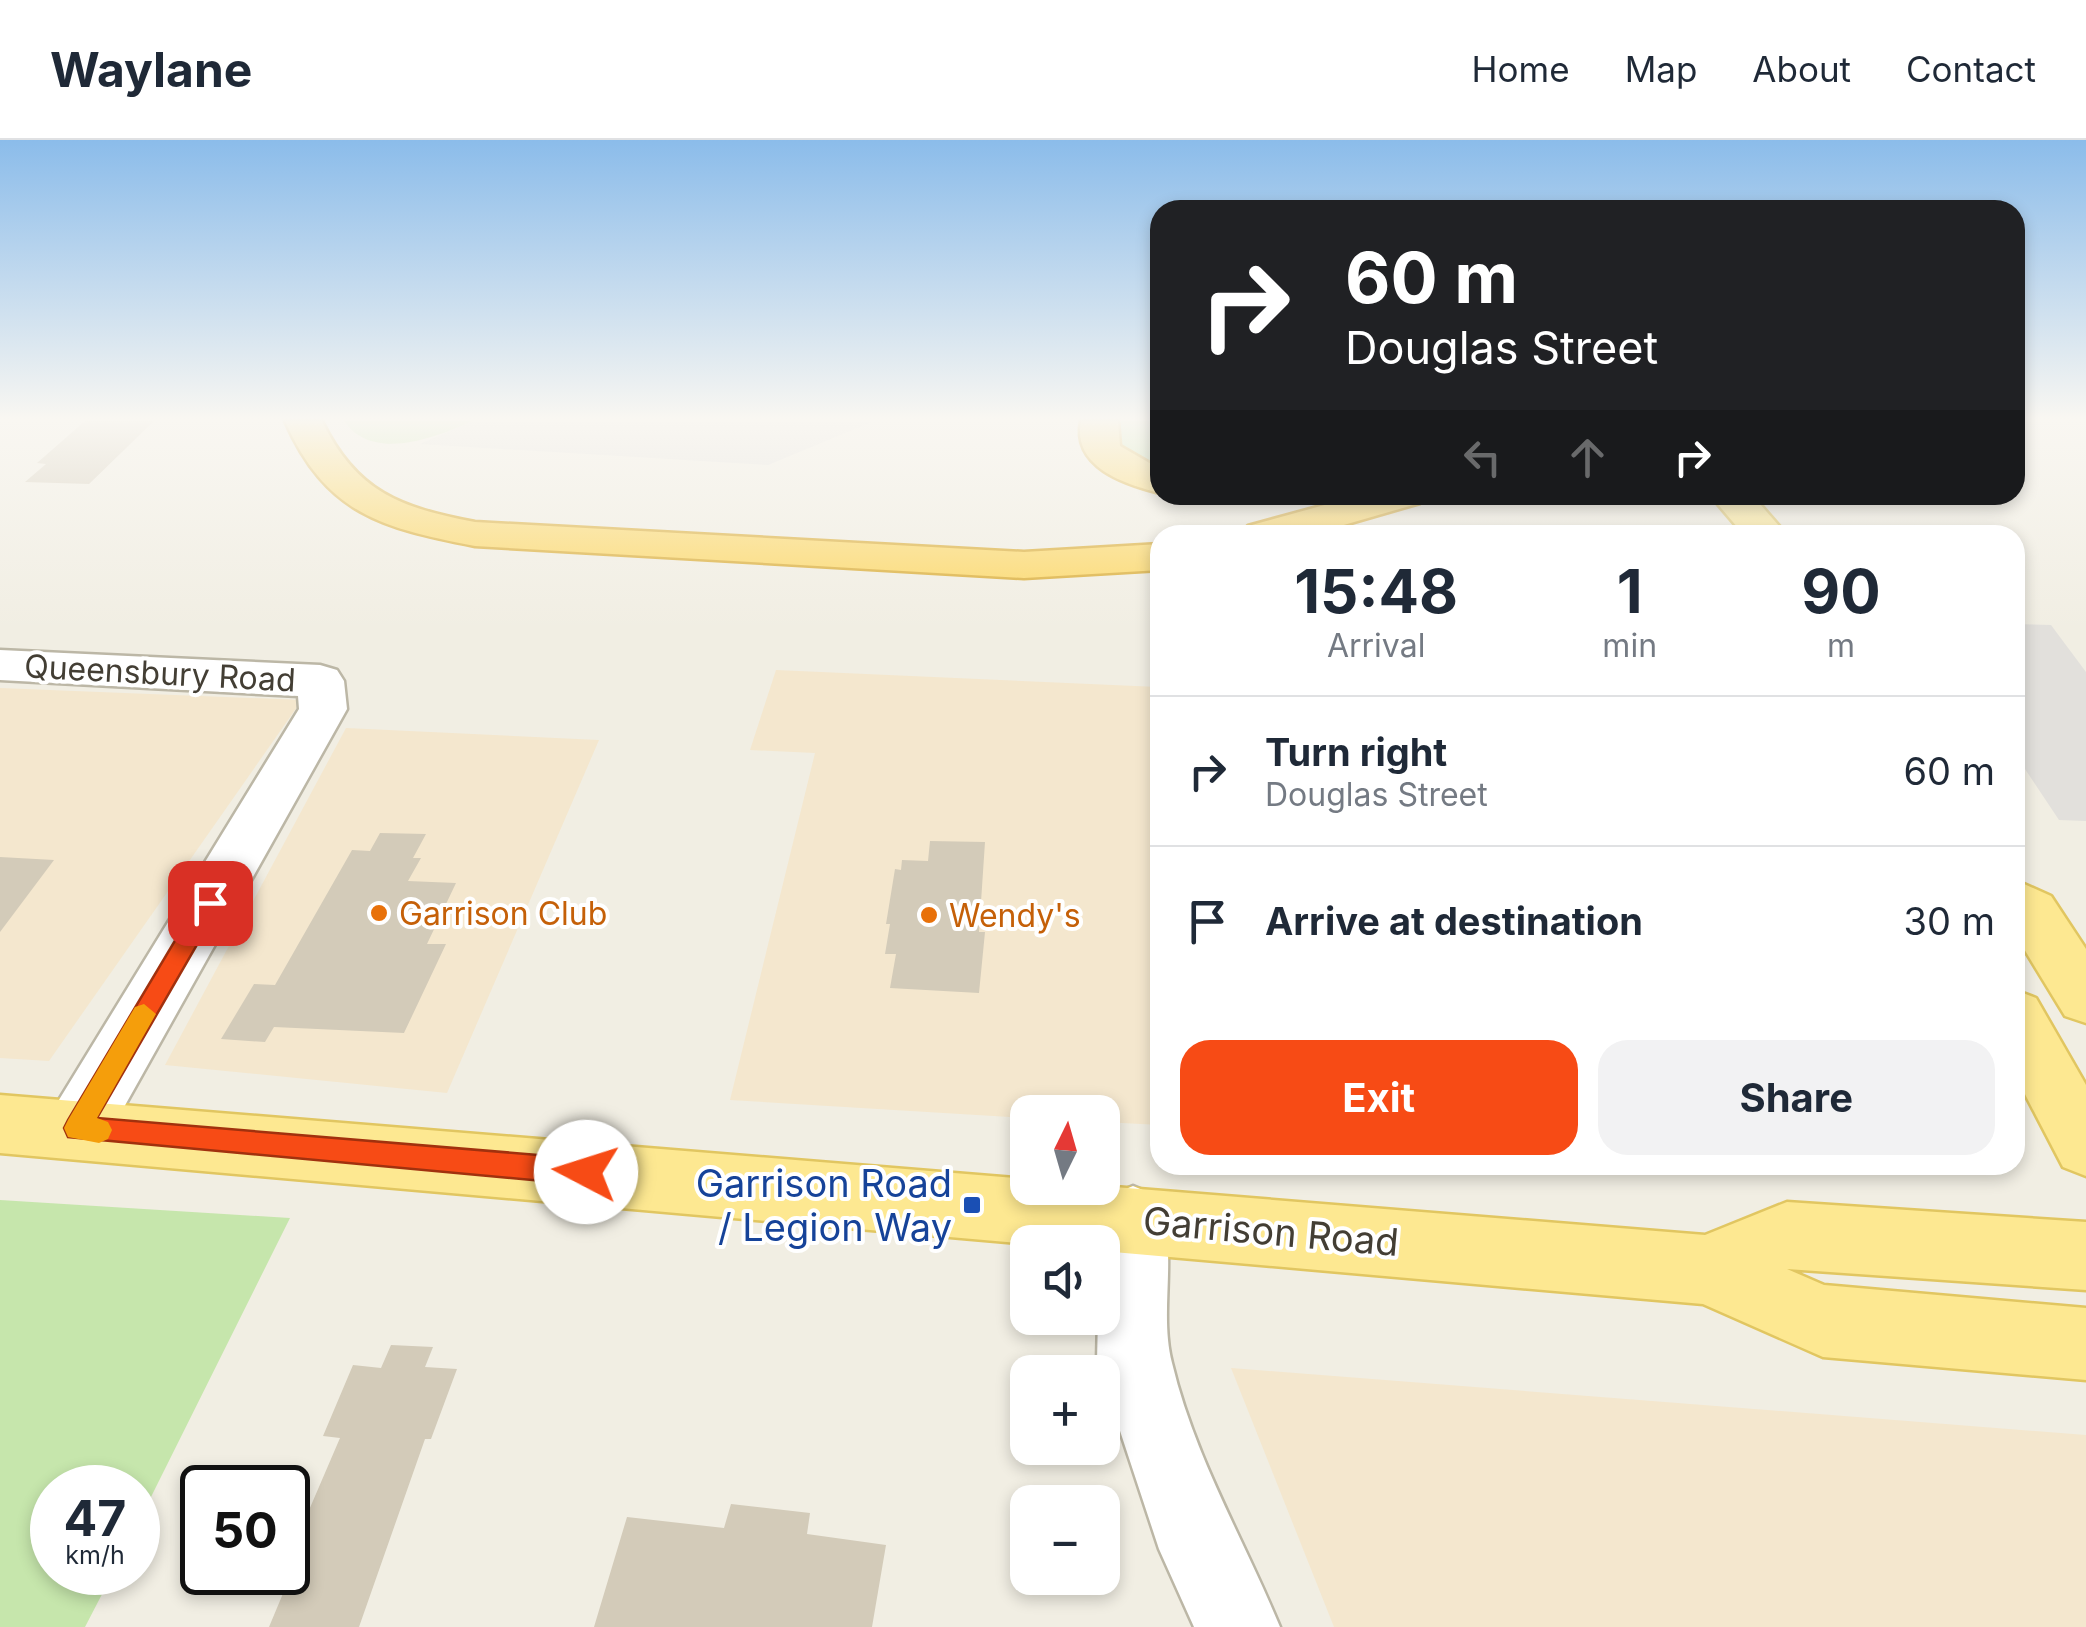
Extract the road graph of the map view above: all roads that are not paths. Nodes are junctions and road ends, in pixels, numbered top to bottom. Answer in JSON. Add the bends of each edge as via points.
{"nodes":[{"id":1,"x":351,"y":490,"type":"edge"},
{"id":2,"x":1370,"y":505,"type":"edge"},
{"id":3,"x":1740,"y":505,"type":"edge"},
{"id":4,"x":1299,"y":525,"type":"edge"},
{"id":5,"x":1759,"y":525,"type":"edge"},
{"id":6,"x":1150,"y":558,"type":"edge"},
{"id":7,"x":0,"y":665,"type":"edge"},
{"id":8,"x":2025,"y":908,"type":"edge"},
{"id":9,"x":2086,"y":998,"type":"edge"},
{"id":10,"x":2025,"y":1034,"type":"edge"},
{"id":11,"x":0,"y":1124,"type":"edge"},
{"id":12,"x":77,"y":1128,"type":"junction"},
{"id":13,"x":2086,"y":1146,"type":"edge"},
{"id":14,"x":1132,"y":1219,"type":"junction"},
{"id":15,"x":2086,"y":1256,"type":"edge"},
{"id":16,"x":1705,"y":1270,"type":"junction"},
{"id":17,"x":2086,"y":1344,"type":"edge"},
{"id":18,"x":1238,"y":1627,"type":"edge"}],
"edges":[{"from":1,"to":6,"type":"highway","via":[[414,522],[476,534],[1024,565]]},
{"from":2,"to":4,"type":"highway"},
{"from":3,"to":5,"type":"main road"},
{"from":7,"to":12,"type":"street","name":"Queensbury Road","via":[[320,681],[323,710]]},
{"from":8,"to":9,"type":"main road"},
{"from":10,"to":13,"type":"main road"},
{"from":11,"to":12,"type":"main road","name":"Garrison Road"},
{"from":12,"to":14,"type":"main road","name":"Garrison Road"},
{"from":14,"to":16,"type":"main road","name":"Garrison Road"},
{"from":14,"to":18,"type":"street","via":[[1134,1360],[1200,1550]]},
{"from":15,"to":16,"type":"main road","name":"Garrison Road","via":[[1787,1234]]},
{"from":16,"to":17,"type":"main road","name":"Garrison Road","via":[[1823,1320]]}]}
